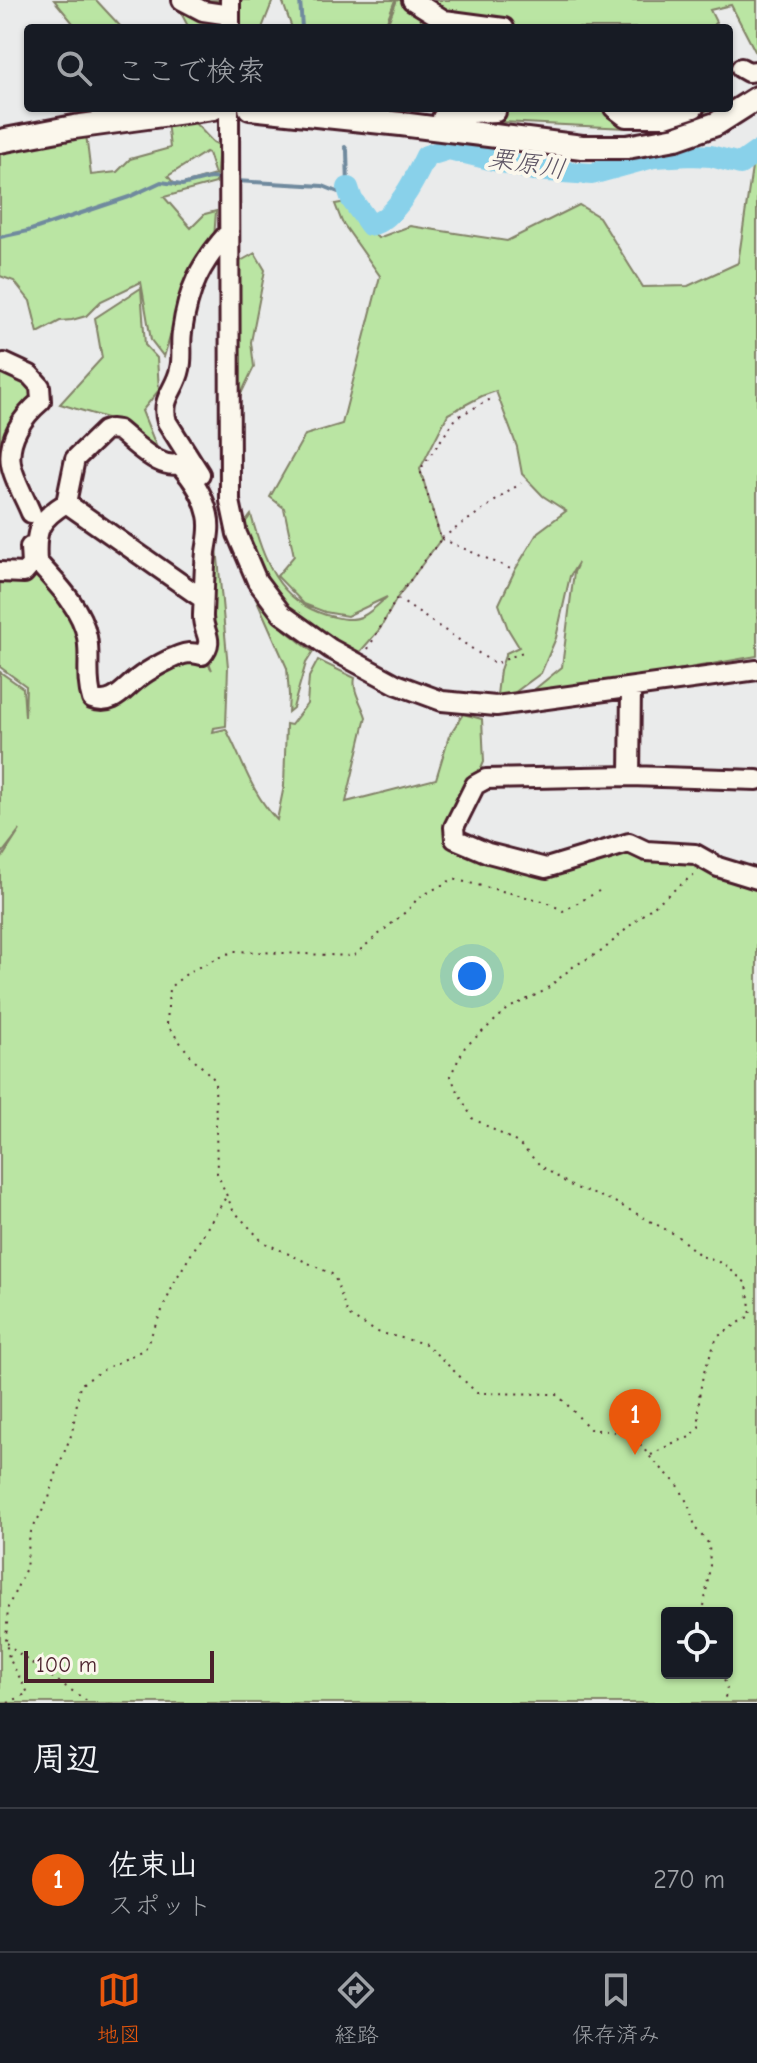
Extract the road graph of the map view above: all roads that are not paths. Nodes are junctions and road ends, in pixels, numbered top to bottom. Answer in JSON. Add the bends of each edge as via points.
{"nodes":[{"id":1,"x":182,"y":0,"type":"edge"},
{"id":2,"x":412,"y":0,"type":"edge"},
{"id":3,"x":230,"y":14,"type":"edge"},
{"id":4,"x":474,"y":24,"type":"edge"},
{"id":5,"x":757,"y":98,"type":"edge"},
{"id":6,"x":733,"y":108,"type":"edge"},
{"id":7,"x":184,"y":112,"type":"edge"},
{"id":8,"x":229,"y":112,"type":"edge"},
{"id":9,"x":286,"y":112,"type":"edge"},
{"id":10,"x":496,"y":112,"type":"edge"},
{"id":11,"x":619,"y":112,"type":"edge"},
{"id":12,"x":682,"y":112,"type":"edge"},
{"id":13,"x":717,"y":114,"type":"edge"},
{"id":14,"x":441,"y":129,"type":"junction"},
{"id":15,"x":0,"y":141,"type":"edge"},
{"id":16,"x":229,"y":232,"type":"junction"},
{"id":17,"x":4,"y":363,"type":"dead end"},
{"id":18,"x":185,"y":462,"type":"junction"},
{"id":19,"x":27,"y":481,"type":"dead end"},
{"id":20,"x":66,"y":503,"type":"junction"},
{"id":21,"x":31,"y":513,"type":"junction"},
{"id":22,"x":233,"y":519,"type":"junction"},
{"id":23,"x":34,"y":558,"type":"junction"},
{"id":24,"x":0,"y":572,"type":"edge"},
{"id":25,"x":203,"y":599,"type":"junction"},
{"id":26,"x":757,"y":670,"type":"edge"},
{"id":27,"x":631,"y":688,"type":"junction"},
{"id":28,"x":630,"y":776,"type":"junction"},
{"id":29,"x":757,"y":780,"type":"edge"},
{"id":30,"x":757,"y":879,"type":"edge"}],
"edges":[{"from":1,"to":3,"type":"street","via":[[203,11]]},
{"from":2,"to":4,"type":"street","via":[[444,20]]},
{"from":5,"to":6,"type":"main road"},
{"from":7,"to":15,"type":"main road"},
{"from":8,"to":16,"type":"street"},
{"from":9,"to":14,"type":"main road"},
{"from":10,"to":14,"type":"street","via":[[448,114]]},
{"from":11,"to":12,"type":"street","via":[[626,117]]},
{"from":13,"to":14,"type":"main road","via":[[676,138],[627,147],[582,147]]},
{"from":16,"to":18,"type":"street","via":[[193,283],[181,368],[165,404]]},
{"from":16,"to":22,"type":"street"},
{"from":17,"to":21,"type":"street","via":[[40,386],[41,401],[23,417],[11,456]]},
{"from":18,"to":20,"type":"street","via":[[160,463],[118,430],[104,431],[75,459]]},
{"from":18,"to":22,"type":"street","via":[[210,490],[219,518]]},
{"from":18,"to":25,"type":"street","via":[[210,528]]},
{"from":19,"to":21,"type":"street"},
{"from":20,"to":23,"type":"street","via":[[43,519]]},
{"from":20,"to":25,"type":"street"},
{"from":21,"to":23,"type":"street"},
{"from":22,"to":27,"type":"street","via":[[257,581],[282,614],[331,649],[396,684],[442,701],[496,706]]},
{"from":23,"to":24,"type":"street","via":[[24,573]]},
{"from":23,"to":25,"type":"street","via":[[80,616],[88,639],[88,685],[92,699],[98,701],[119,696],[139,677],[179,655],[202,655],[209,638],[202,626]]},
{"from":26,"to":27,"type":"street"},
{"from":27,"to":28,"type":"street"},
{"from":28,"to":29,"type":"street"},
{"from":28,"to":30,"type":"street","via":[[486,779],[475,785],[454,827],[455,839],[546,868],[629,843],[646,851],[695,854]]}]}
